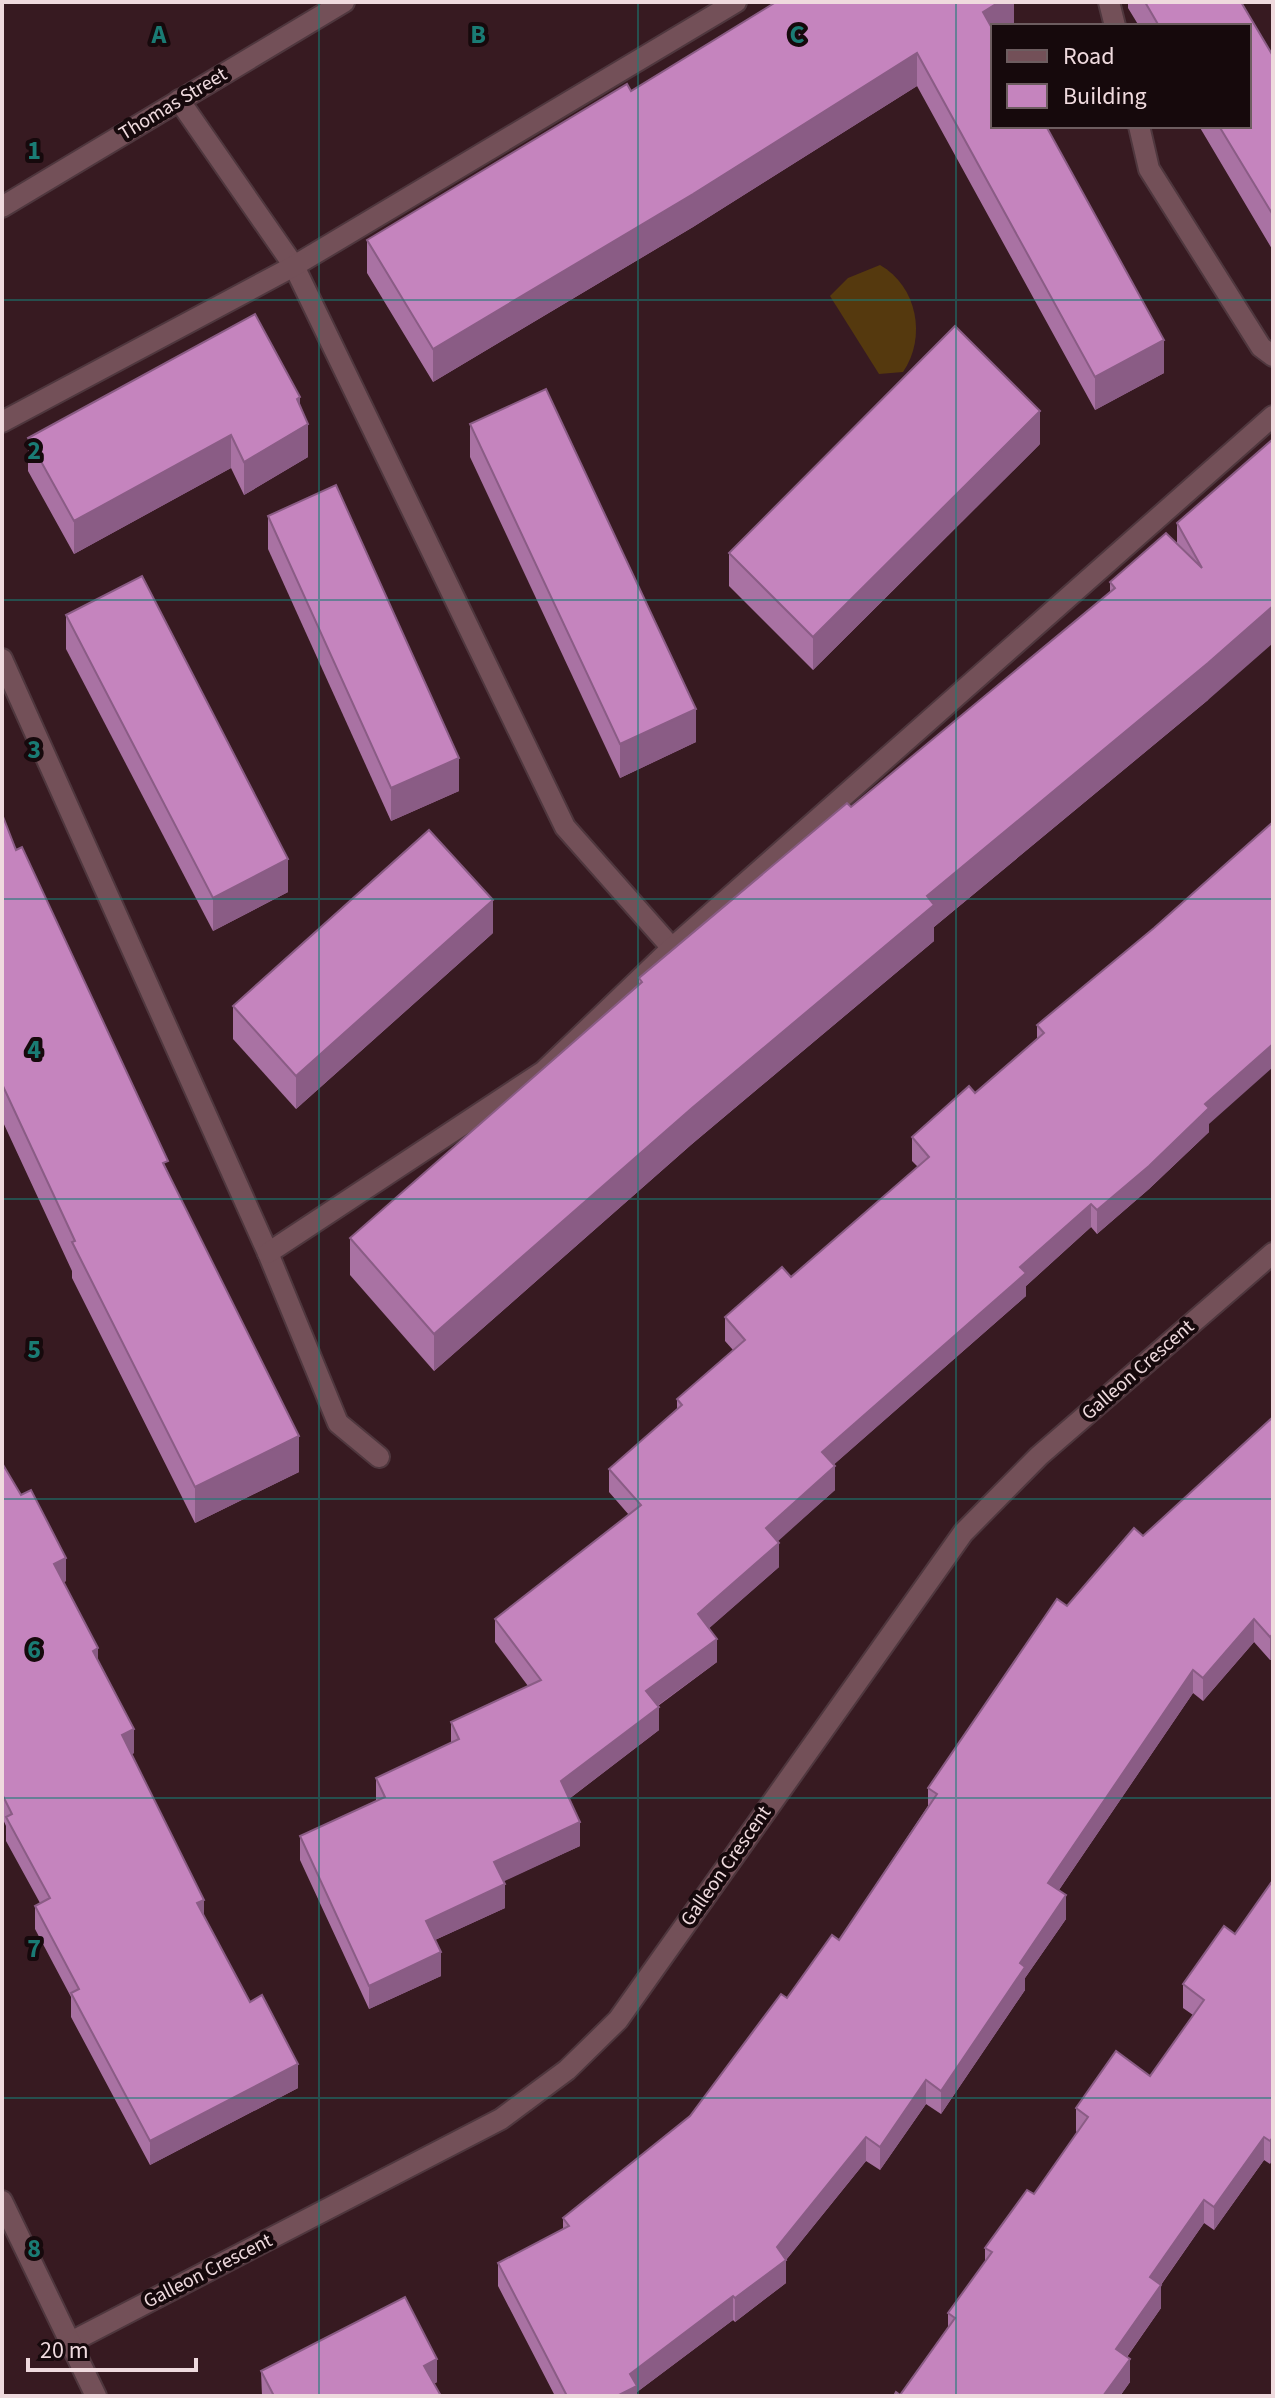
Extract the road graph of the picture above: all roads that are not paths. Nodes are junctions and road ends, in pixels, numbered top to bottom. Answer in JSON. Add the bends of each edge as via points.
{"nodes":[{"id":1,"x":344,"y":2,"type":"edge"},
{"id":2,"x":736,"y":2,"type":"edge"},
{"id":3,"x":1109,"y":2,"type":"edge"},
{"id":4,"x":1114,"y":24,"type":"edge"},
{"id":5,"x":179,"y":100,"type":"junction"},
{"id":6,"x":1139,"y":128,"type":"edge"},
{"id":7,"x":2,"y":207,"type":"edge"},
{"id":8,"x":294,"y":266,"type":"junction"},
{"id":9,"x":1273,"y":356,"type":"edge"},
{"id":10,"x":1273,"y":416,"type":"edge"},
{"id":11,"x":2,"y":422,"type":"edge"},
{"id":12,"x":2,"y":659,"type":"edge"},
{"id":13,"x":672,"y":948,"type":"junction"},
{"id":14,"x":268,"y":1253,"type":"junction"},
{"id":15,"x":1273,"y":1253,"type":"edge"},
{"id":16,"x":379,"y":1457,"type":"dead end"},
{"id":17,"x":2,"y":2201,"type":"edge"},
{"id":18,"x":71,"y":2342,"type":"junction"},
{"id":19,"x":96,"y":2396,"type":"edge"}],
"edges":[{"from":1,"to":5,"type":"street","name":"Thomas Street"},
{"from":2,"to":8,"type":"street"},
{"from":3,"to":4,"type":"street"},
{"from":5,"to":7,"type":"street","name":"Thomas Street"},
{"from":5,"to":8,"type":"street"},
{"from":6,"to":9,"type":"street","via":[[1149,169],[1261,347]]},
{"from":8,"to":11,"type":"street"},
{"from":8,"to":13,"type":"street","via":[[565,827]]},
{"from":10,"to":13,"type":"street"},
{"from":12,"to":14,"type":"street"},
{"from":13,"to":14,"type":"street","via":[[544,1071]]},
{"from":14,"to":16,"type":"street","via":[[338,1423]]},
{"from":15,"to":18,"type":"street","name":"Galleon Crescent","via":[[1039,1456],[963,1533],[618,2020],[567,2070],[501,2119]]},
{"from":17,"to":18,"type":"street"},
{"from":18,"to":19,"type":"street"}]}
